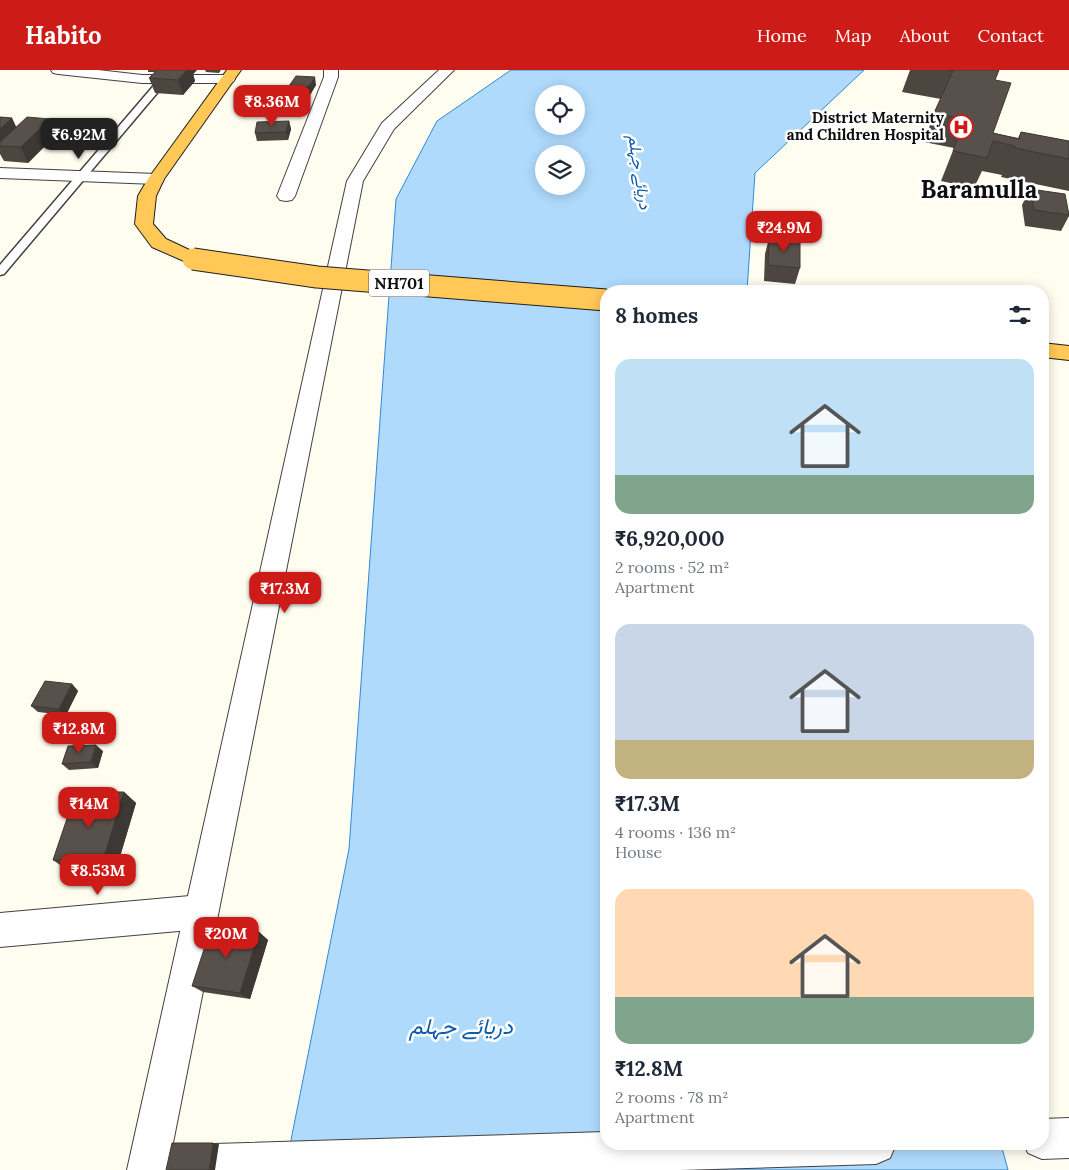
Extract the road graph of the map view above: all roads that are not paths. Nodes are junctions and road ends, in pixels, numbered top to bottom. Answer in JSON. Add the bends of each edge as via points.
{"nodes":[{"id":1,"x":58,"y":70,"type":"edge"},
{"id":2,"x":331,"y":70,"type":"edge"},
{"id":3,"x":447,"y":70,"type":"edge"},
{"id":4,"x":231,"y":75,"type":"edge"},
{"id":5,"x":166,"y":78,"type":"junction"},
{"id":6,"x":0,"y":173,"type":"edge"},
{"id":7,"x":81,"y":176,"type":"junction"},
{"id":8,"x":156,"y":180,"type":"junction"},
{"id":9,"x":286,"y":196,"type":"dead end"},
{"id":10,"x":0,"y":272,"type":"edge"},
{"id":11,"x":600,"y":300,"type":"edge"},
{"id":12,"x":1049,"y":350,"type":"edge"},
{"id":13,"x":1069,"y":353,"type":"edge"},
{"id":14,"x":201,"y":912,"type":"junction"},
{"id":15,"x":0,"y":930,"type":"edge"},
{"id":16,"x":1069,"y":1138,"type":"edge"},
{"id":17,"x":1049,"y":1139,"type":"edge"},
{"id":18,"x":679,"y":1150,"type":"edge"},
{"id":19,"x":148,"y":1168,"type":"edge"}],
"edges":[{"from":1,"to":5,"type":"street","via":[[142,79]]},
{"from":2,"to":9,"type":"street","via":[[331,78]]},
{"from":3,"to":14,"type":"street","via":[[388,126],[355,181]]},
{"from":4,"to":5,"type":"street"},
{"from":4,"to":8,"type":"highway","number":"NH701"},
{"from":5,"to":7,"type":"lane"},
{"from":6,"to":7,"type":"street"},
{"from":7,"to":8,"type":"street"},
{"from":7,"to":10,"type":"lane"},
{"from":8,"to":11,"type":"highway","number":"NH701","bridge":true,"via":[[147,196],[144,224],[159,243],[193,259],[317,277]]},
{"from":12,"to":13,"type":"highway"},
{"from":14,"to":15,"type":"street"},
{"from":14,"to":19,"type":"street"},
{"from":16,"to":17,"type":"street"},
{"from":18,"to":19,"type":"street"}]}
